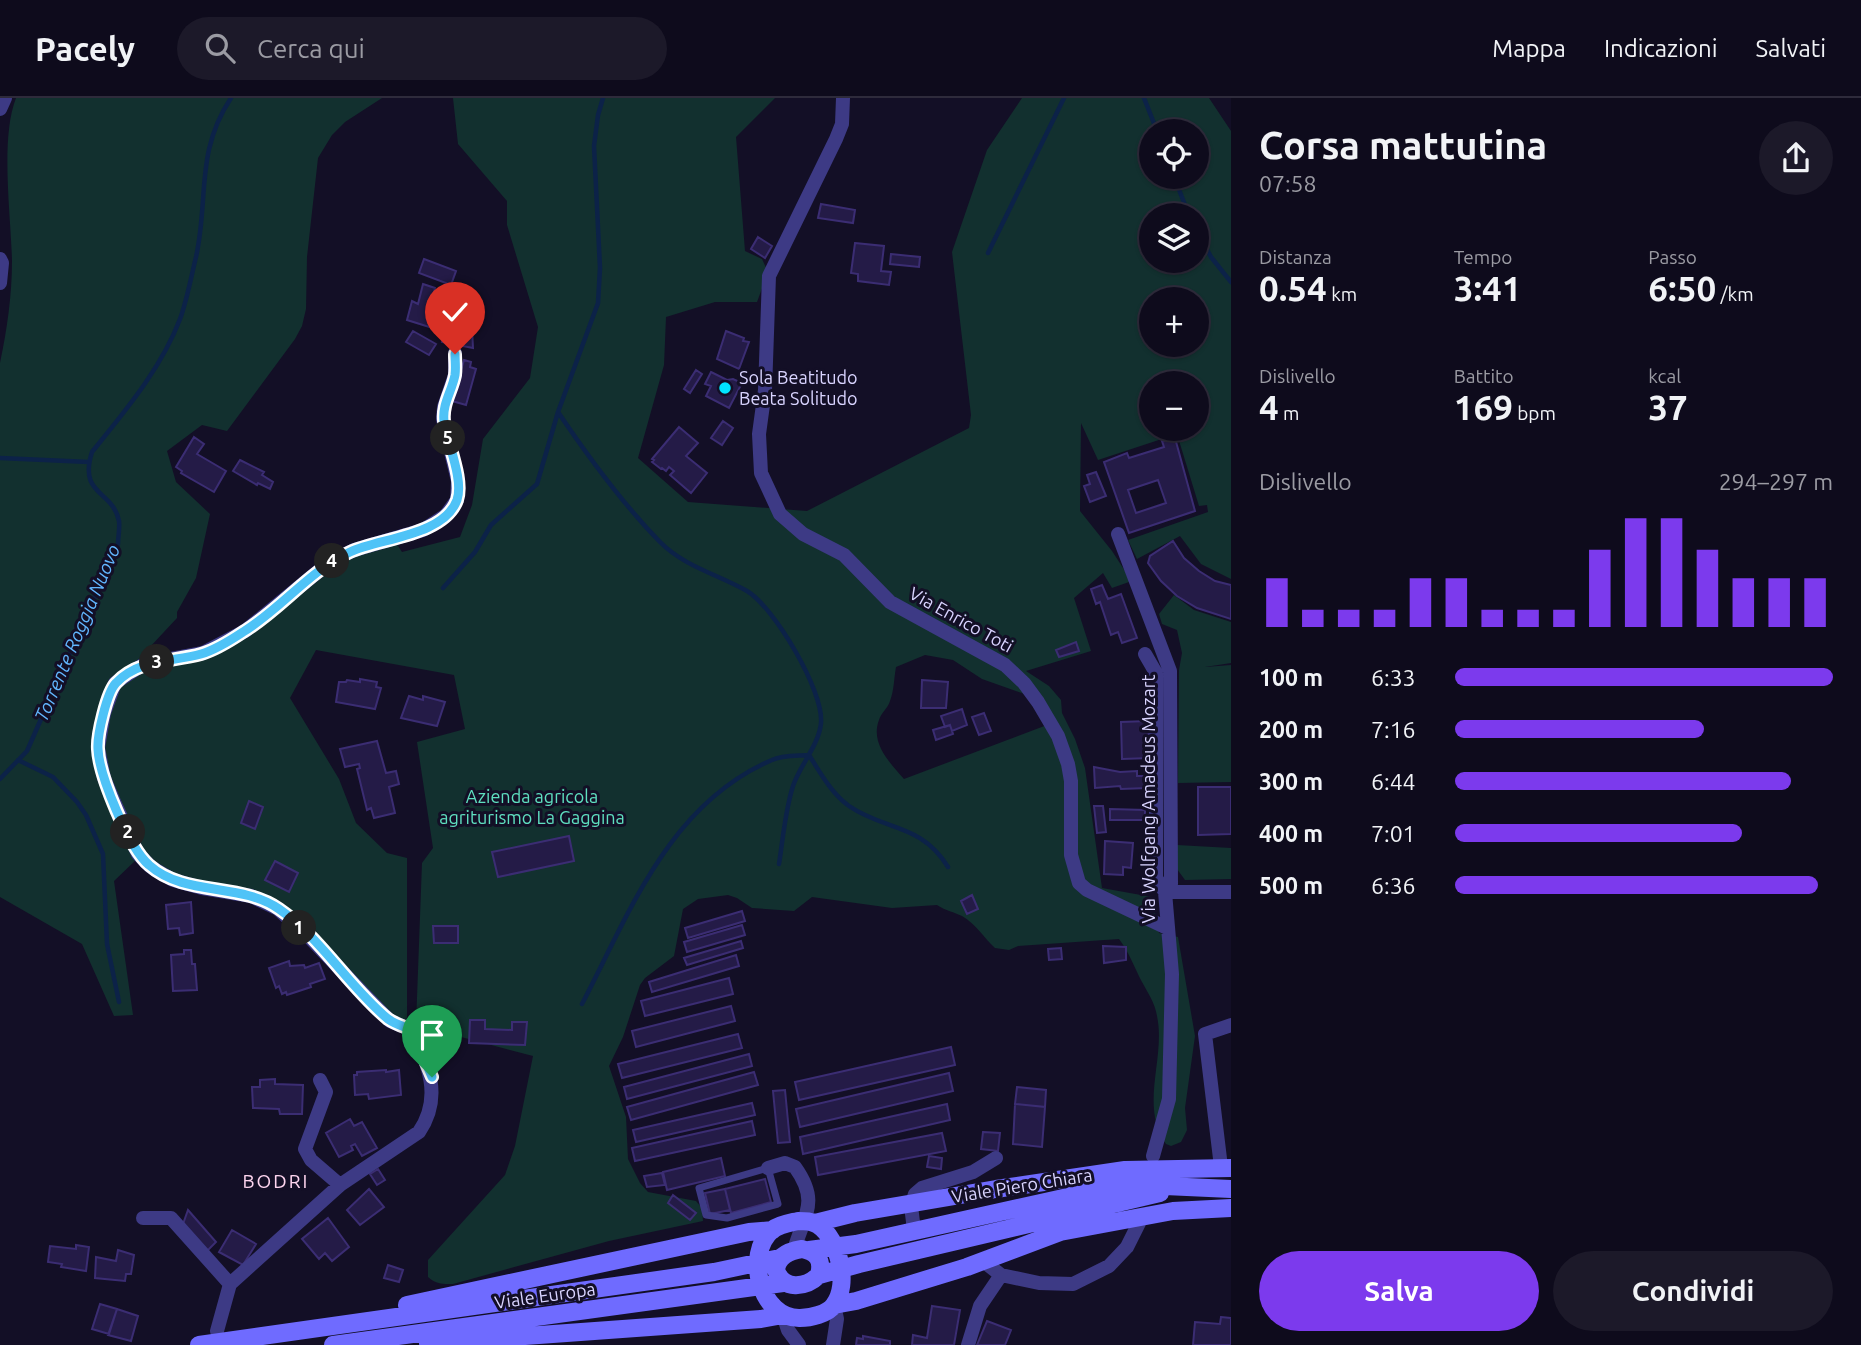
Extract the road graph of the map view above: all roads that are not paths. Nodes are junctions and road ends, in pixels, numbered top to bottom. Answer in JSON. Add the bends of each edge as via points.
{"nodes":[{"id":1,"x":5,"y":98,"type":"edge"},
{"id":2,"x":843,"y":98,"type":"edge"},
{"id":3,"x":0,"y":109,"type":"edge"},
{"id":4,"x":0,"y":259,"type":"edge"},
{"id":5,"x":0,"y":283,"type":"edge"},
{"id":6,"x":455,"y":354,"type":"dead end"},
{"id":7,"x":1118,"y":534,"type":"dead end"},
{"id":8,"x":1145,"y":654,"type":"dead end"},
{"id":9,"x":1165,"y":891,"type":"junction"},
{"id":10,"x":1231,"y":892,"type":"edge"},
{"id":11,"x":1167,"y":928,"type":"junction"},
{"id":12,"x":1231,"y":1025,"type":"edge"},
{"id":13,"x":320,"y":1080,"type":"dead end"},
{"id":14,"x":1153,"y":1156,"type":"dead end"},
{"id":15,"x":996,"y":1158,"type":"dead end"},
{"id":16,"x":1226,"y":1167,"type":"edge"},
{"id":17,"x":768,"y":1168,"type":"junction"},
{"id":18,"x":340,"y":1185,"type":"junction"},
{"id":19,"x":1187,"y":1188,"type":"junction"},
{"id":20,"x":1231,"y":1189,"type":"edge"},
{"id":21,"x":1231,"y":1208,"type":"edge"},
{"id":22,"x":1173,"y":1211,"type":"junction"},
{"id":23,"x":1231,"y":1217,"type":"edge"},
{"id":24,"x":144,"y":1218,"type":"dead end"},
{"id":25,"x":815,"y":1223,"type":"junction"},
{"id":26,"x":1139,"y":1223,"type":"dead end"},
{"id":27,"x":773,"y":1230,"type":"junction"},
{"id":28,"x":914,"y":1230,"type":"junction"},
{"id":29,"x":794,"y":1253,"type":"junction"},
{"id":30,"x":975,"y":1264,"type":"junction"},
{"id":31,"x":819,"y":1275,"type":"junction"},
{"id":32,"x":1001,"y":1275,"type":"junction"},
{"id":33,"x":783,"y":1283,"type":"junction"},
{"id":34,"x":230,"y":1284,"type":"junction"},
{"id":35,"x":836,"y":1312,"type":"junction"},
{"id":36,"x":309,"y":1329,"type":"junction"},
{"id":37,"x":217,"y":1331,"type":"dead end"},
{"id":38,"x":791,"y":1332,"type":"edge"},
{"id":39,"x":199,"y":1345,"type":"edge"},
{"id":40,"x":333,"y":1345,"type":"edge"},
{"id":41,"x":397,"y":1345,"type":"edge"},
{"id":42,"x":833,"y":1345,"type":"edge"},
{"id":43,"x":968,"y":1345,"type":"edge"}],
"edges":[{"from":1,"to":3,"type":"street"},
{"from":2,"to":11,"type":"street","name":"Via Enrico Toti","via":[[836,139],[769,276],[759,433],[761,473],[780,514],[803,534],[844,555],[890,602],[1005,665],[1024,683],[1058,736],[1068,764],[1071,855],[1079,883]]},
{"from":4,"to":5,"type":"street"},
{"from":6,"to":18,"type":"street","via":[[455,374],[443,419],[458,481],[457,499],[446,515],[423,530],[331,561],[245,631],[203,653],[144,664],[115,683],[98,748],[115,804],[138,854],[151,867],[173,880],[251,896],[278,909],[390,1020],[412,1030],[432,1077],[433,1095],[425,1123],[419,1132]]},
{"from":7,"to":9,"type":"street","name":"Via Wolfgang Amadeus Mozart","via":[[1170,671],[1171,884]]},
{"from":8,"to":9,"type":"street","via":[[1156,673],[1156,878]]},
{"from":9,"to":10,"type":"street"},
{"from":9,"to":11,"type":"street","name":"Via Wolfgang Amadeus Mozart"},
{"from":11,"to":14,"type":"street","name":"Via Wolfgang Amadeus Mozart","via":[[1172,974],[1169,1099]]},
{"from":12,"to":16,"type":"street","via":[[1205,1034]]},
{"from":13,"to":18,"type":"street","via":[[326,1092],[305,1149]]},
{"from":15,"to":28,"type":"street","via":[[915,1194],[911,1206]]},
{"from":16,"to":25,"type":"street","name":"Viale Piero Chiara","via":[[1125,1170]]},
{"from":17,"to":17,"type":"lane","via":[[778,1204],[727,1218],[706,1215],[699,1188]]},
{"from":17,"to":29,"type":"street","via":[[790,1164],[806,1187],[808,1215]]},
{"from":18,"to":34,"type":"street"},
{"from":19,"to":20,"type":"street","name":"Viale Piero Chiara"},
{"from":19,"to":28,"type":"street","name":"Viale Piero Chiara","via":[[1143,1185],[1104,1189]]},
{"from":19,"to":31,"type":"street","name":"Viale Piero Chiara"},
{"from":21,"to":22,"type":"street"},
{"from":22,"to":23,"type":"street"},
{"from":22,"to":30,"type":"street","via":[[1060,1232]]},
{"from":24,"to":34,"type":"street","via":[[171,1218]]},
{"from":25,"to":27,"type":"street","via":[[789,1223]]},
{"from":25,"to":35,"type":"street","via":[[829,1237],[839,1261],[841,1287]]},
{"from":26,"to":32,"type":"street","via":[[1127,1247],[1109,1266],[1073,1284]]},
{"from":27,"to":36,"type":"street","name":"Viale Europa"},
{"from":27,"to":38,"type":"street","via":[[761,1248],[760,1274],[767,1300]]},
{"from":28,"to":29,"type":"street","name":"Viale Piero Chiara"},
{"from":29,"to":31,"type":"street","via":[[816,1254]]},
{"from":29,"to":33,"type":"street","via":[[776,1270]]},
{"from":29,"to":36,"type":"street","name":"Viale Europa","via":[[714,1272]]},
{"from":30,"to":32,"type":"street"},
{"from":30,"to":35,"type":"street","via":[[856,1301]]},
{"from":31,"to":33,"type":"street","name":"Viale Europa","via":[[806,1284]]},
{"from":32,"to":43,"type":"street","via":[[980,1306]]},
{"from":33,"to":40,"type":"street","name":"Viale Europa"},
{"from":34,"to":37,"type":"street"},
{"from":35,"to":38,"type":"street","via":[[801,1319]]},
{"from":35,"to":42,"type":"street"},
{"from":36,"to":39,"type":"street","name":"Viale Europa"},
{"from":38,"to":41,"type":"street","name":"Viale Europa","via":[[761,1319]]}]}
